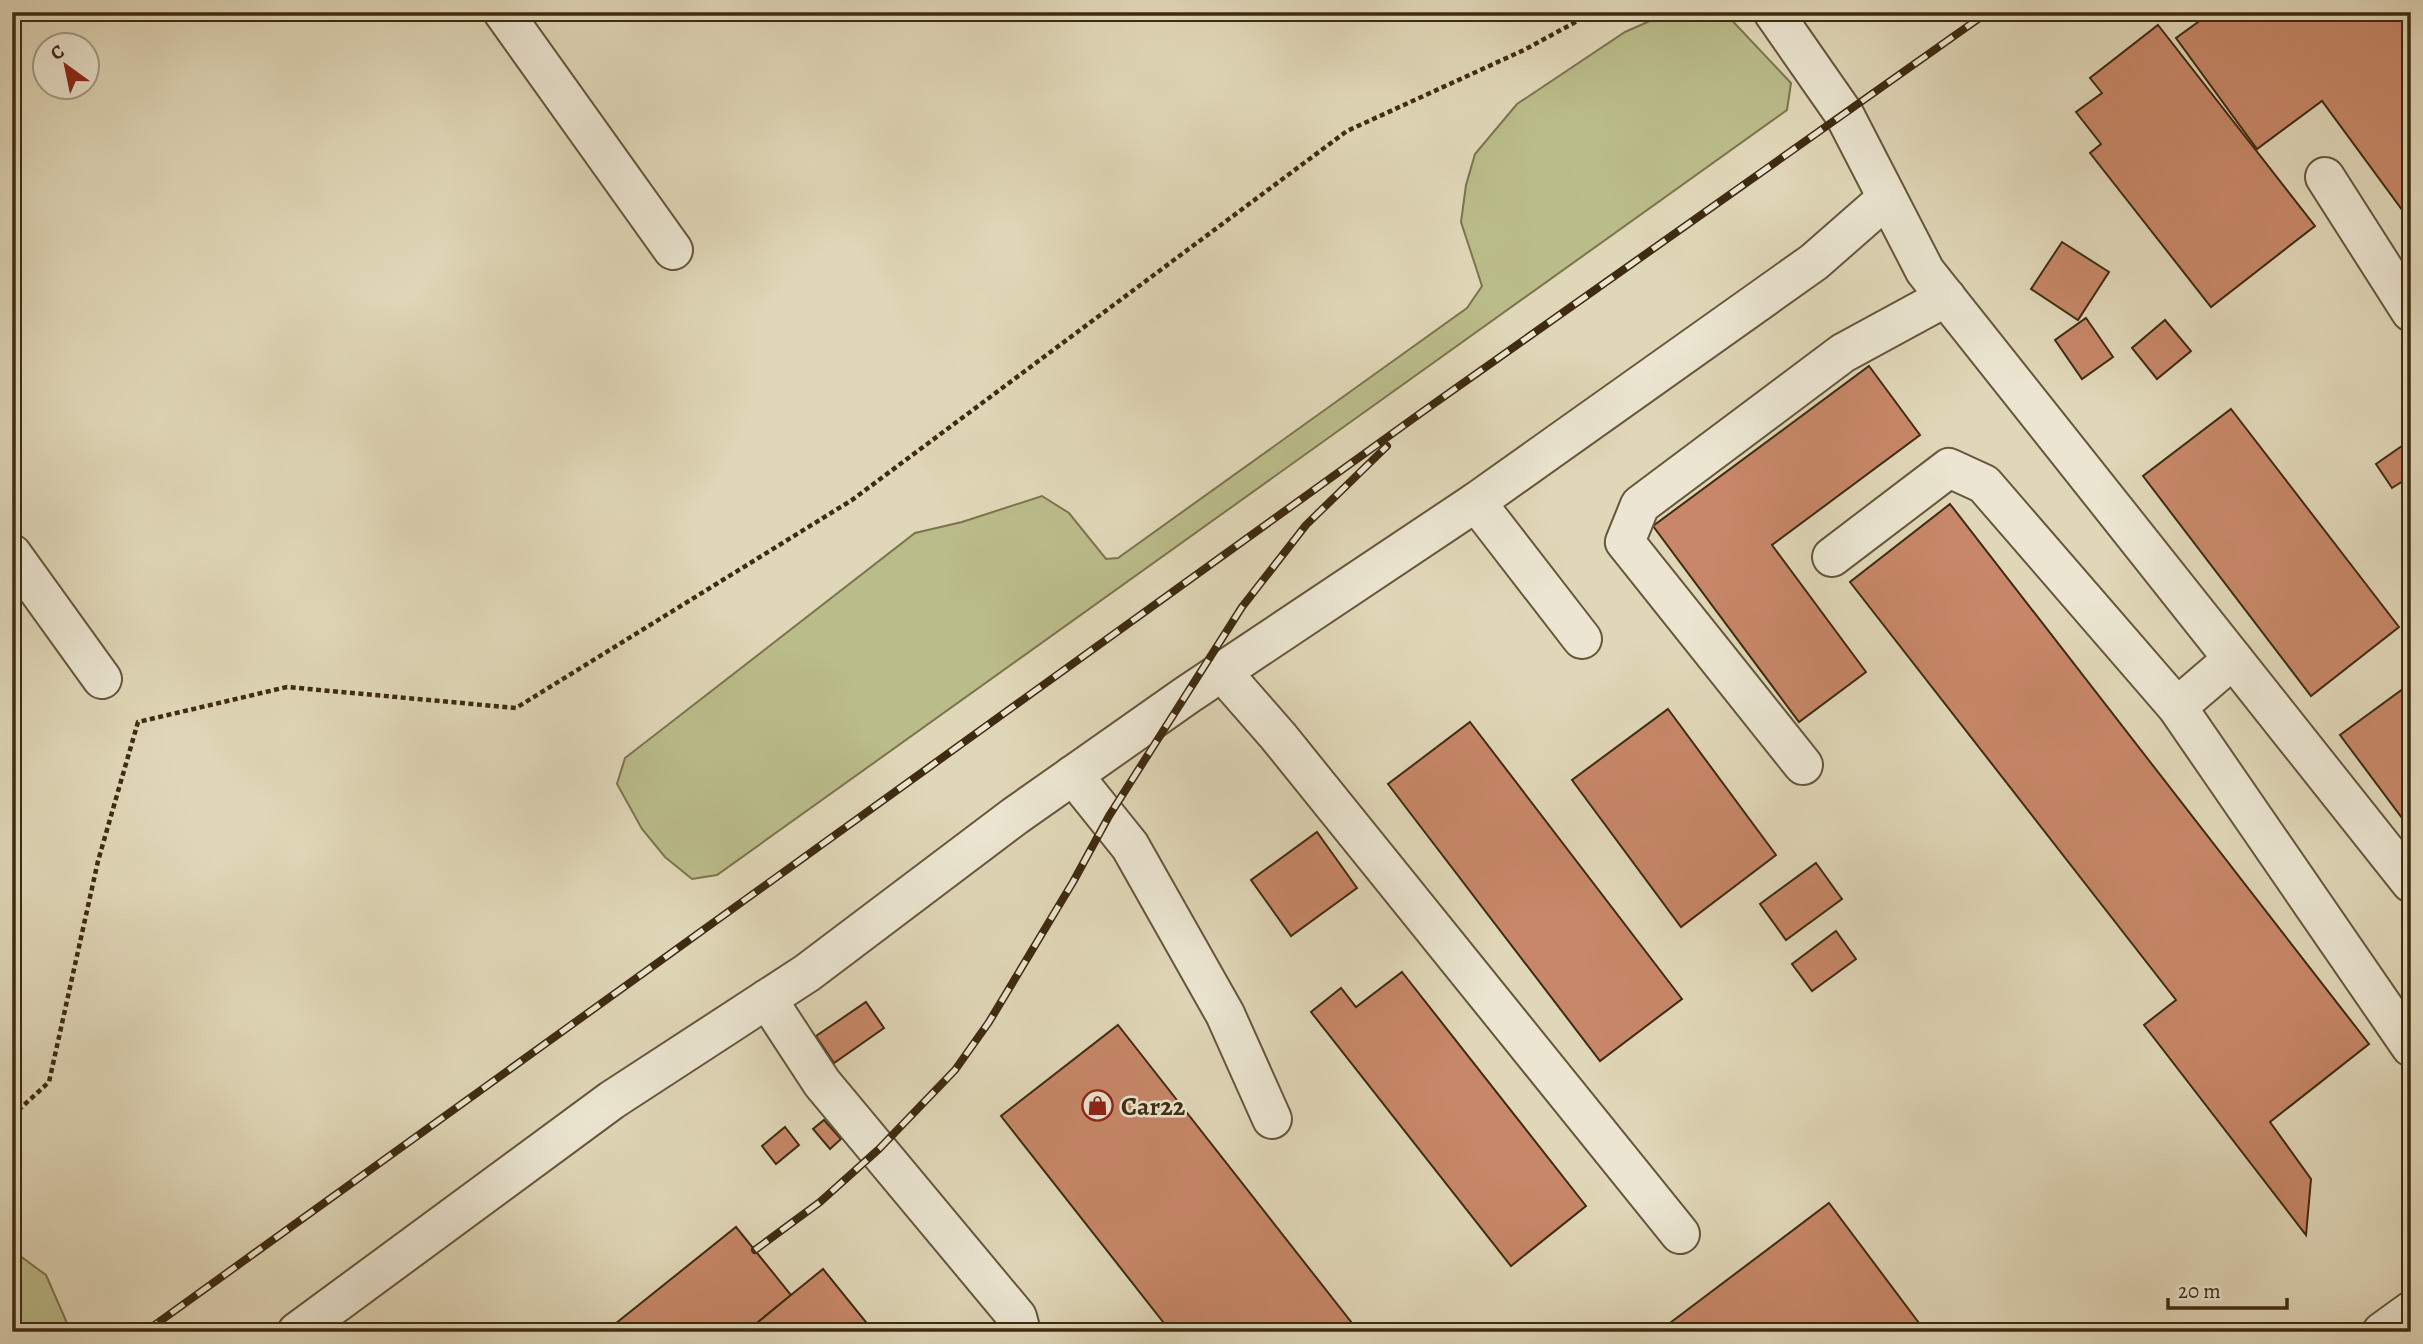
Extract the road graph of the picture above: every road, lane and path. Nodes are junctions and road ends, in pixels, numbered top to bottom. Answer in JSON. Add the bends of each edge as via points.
{"nodes":[{"id":1,"x":503,"y":12,"type":"edge"},
{"id":2,"x":1594,"y":12,"type":"edge"},
{"id":3,"x":1773,"y":12,"type":"edge"},
{"id":4,"x":2325,"y":177,"type":"dead end"},
{"id":5,"x":1887,"y":198,"type":"junction"},
{"id":6,"x":673,"y":250,"type":"dead end"},
{"id":7,"x":1946,"y":297,"type":"junction"},
{"id":8,"x":2411,"y":312,"type":"edge"},
{"id":9,"x":1476,"y":502,"type":"junction"},
{"id":10,"x":12,"y":554,"type":"edge"},
{"id":11,"x":1832,"y":557,"type":"dead end"},
{"id":12,"x":1582,"y":639,"type":"dead end"},
{"id":13,"x":2233,"y":659,"type":"junction"},
{"id":14,"x":1223,"y":673,"type":"junction"},
{"id":15,"x":102,"y":679,"type":"dead end"},
{"id":16,"x":2177,"y":707,"type":"junction"},
{"id":17,"x":1803,"y":765,"type":"dead end"},
{"id":18,"x":1073,"y":775,"type":"junction"},
{"id":19,"x":2411,"y":883,"type":"edge"},
{"id":20,"x":767,"y":999,"type":"junction"},
{"id":21,"x":2411,"y":1046,"type":"edge"},
{"id":22,"x":12,"y":1116,"type":"edge"},
{"id":23,"x":1272,"y":1119,"type":"dead end"},
{"id":24,"x":1680,"y":1234,"type":"dead end"},
{"id":25,"x":2411,"y":1311,"type":"edge"},
{"id":26,"x":297,"y":1332,"type":"edge"},
{"id":27,"x":1020,"y":1332,"type":"edge"},
{"id":28,"x":2382,"y":1332,"type":"edge"}],
"edges":[{"from":1,"to":6,"type":"lane"},
{"from":2,"to":22,"type":"path","via":[[1524,50],[1347,131],[852,500],[516,708],[288,687],[138,722],[98,861],[49,1082]]},
{"from":3,"to":5,"type":"lane","via":[[1844,114]]},
{"from":4,"to":8,"type":"lane"},
{"from":5,"to":7,"type":"lane","via":[[1925,271]]},
{"from":5,"to":9,"type":"lane","via":[[1814,262]]},
{"from":7,"to":13,"type":"lane"},
{"from":7,"to":17,"type":"lane","via":[[1843,353],[1640,505],[1625,542]]},
{"from":9,"to":12,"type":"lane"},
{"from":9,"to":14,"type":"lane"},
{"from":10,"to":15,"type":"lane"},
{"from":11,"to":16,"type":"lane","via":[[1949,468],[1984,484]]},
{"from":13,"to":16,"type":"lane"},
{"from":13,"to":19,"type":"lane"},
{"from":14,"to":18,"type":"lane"},
{"from":14,"to":24,"type":"lane"},
{"from":16,"to":21,"type":"lane"},
{"from":18,"to":20,"type":"lane"},
{"from":18,"to":23,"type":"lane","via":[[1130,846],[1225,1014]]},
{"from":20,"to":26,"type":"lane","via":[[612,1100]]},
{"from":20,"to":27,"type":"lane","via":[[822,1083],[1017,1317]]},
{"from":25,"to":28,"type":"lane"}]}
